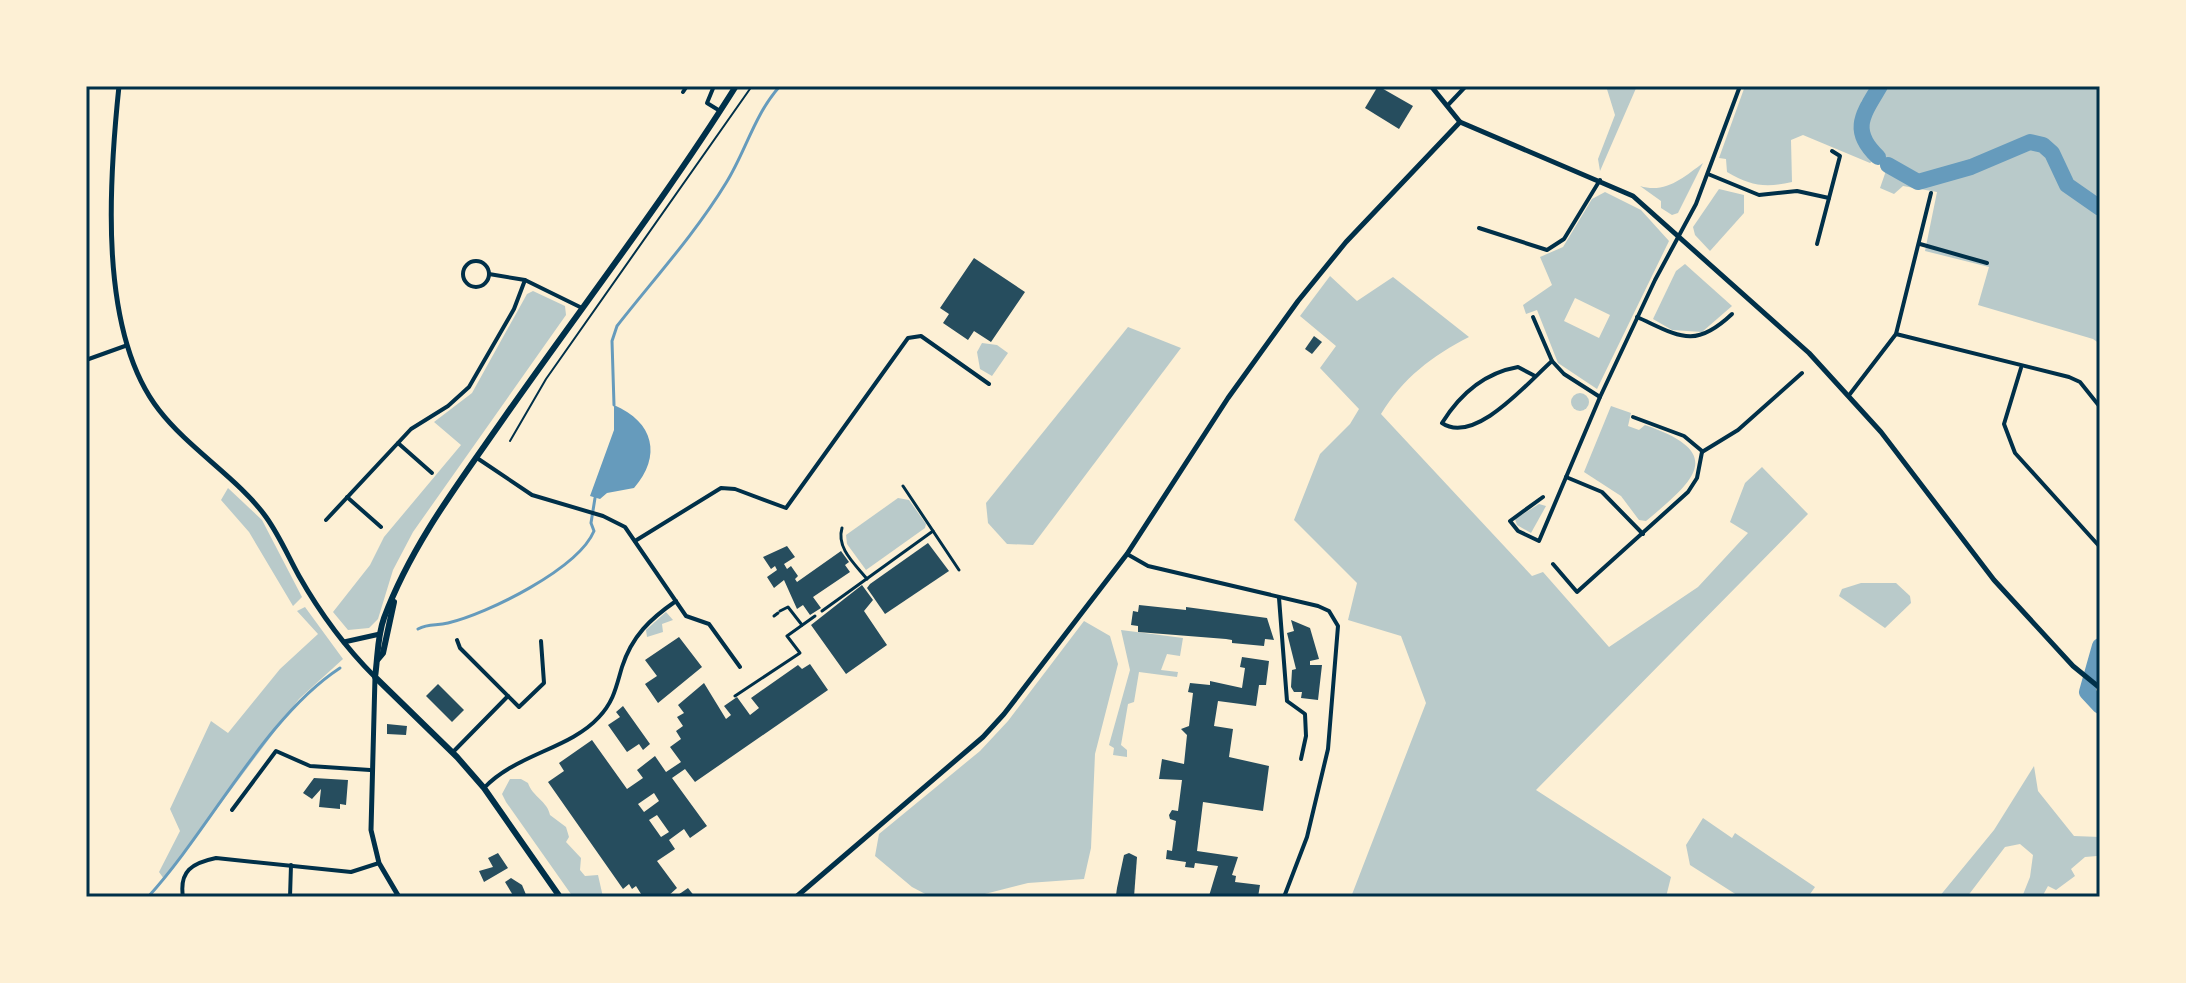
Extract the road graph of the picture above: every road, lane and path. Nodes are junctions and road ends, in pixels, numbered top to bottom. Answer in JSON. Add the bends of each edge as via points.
{"nodes":[{"id":1,"x":119,"y":86,"type":"edge"},
{"id":2,"x":687,"y":86,"type":"edge"},
{"id":3,"x":714,"y":86,"type":"edge"},
{"id":4,"x":736,"y":86,"type":"edge"},
{"id":5,"x":752,"y":86,"type":"edge"},
{"id":6,"x":1431,"y":86,"type":"edge"},
{"id":7,"x":1466,"y":86,"type":"edge"},
{"id":8,"x":1740,"y":86,"type":"edge"},
{"id":9,"x":683,"y":92,"type":"dead end"},
{"id":10,"x":1448,"y":105,"type":"junction"},
{"id":11,"x":720,"y":111,"type":"junction"},
{"id":12,"x":1460,"y":122,"type":"junction"},
{"id":13,"x":1832,"y":151,"type":"dead end"},
{"id":14,"x":1708,"y":174,"type":"junction"},
{"id":15,"x":1600,"y":179,"type":"junction"},
{"id":16,"x":1931,"y":193,"type":"dead end"},
{"id":17,"x":1829,"y":198,"type":"junction"},
{"id":18,"x":1479,"y":228,"type":"dead end"},
{"id":19,"x":1679,"y":236,"type":"junction"},
{"id":20,"x":1817,"y":244,"type":"dead end"},
{"id":21,"x":1920,"y":244,"type":"junction"},
{"id":22,"x":1987,"y":263,"type":"dead end"},
{"id":23,"x":489,"y":274,"type":"junction"},
{"id":24,"x":525,"y":280,"type":"junction"},
{"id":25,"x":582,"y":308,"type":"junction"},
{"id":26,"x":1732,"y":314,"type":"dead end"},
{"id":27,"x":1533,"y":317,"type":"dead end"},
{"id":28,"x":1637,"y":317,"type":"junction"},
{"id":29,"x":1896,"y":334,"type":"junction"},
{"id":30,"x":125,"y":346,"type":"junction"},
{"id":31,"x":86,"y":360,"type":"edge"},
{"id":32,"x":1552,"y":361,"type":"junction"},
{"id":33,"x":2021,"y":368,"type":"junction"},
{"id":34,"x":1802,"y":373,"type":"dead end"},
{"id":35,"x":1535,"y":376,"type":"junction"},
{"id":36,"x":989,"y":384,"type":"dead end"},
{"id":37,"x":1850,"y":394,"type":"junction"},
{"id":38,"x":1600,"y":397,"type":"junction"},
{"id":39,"x":2100,"y":407,"type":"edge"},
{"id":40,"x":1633,"y":417,"type":"dead end"},
{"id":41,"x":510,"y":441,"type":"dead end"},
{"id":42,"x":397,"y":443,"type":"junction"},
{"id":43,"x":1702,"y":452,"type":"junction"},
{"id":44,"x":477,"y":458,"type":"junction"},
{"id":45,"x":432,"y":473,"type":"dead end"},
{"id":46,"x":1566,"y":477,"type":"junction"},
{"id":47,"x":903,"y":486,"type":"dead end"},
{"id":48,"x":347,"y":497,"type":"junction"},
{"id":49,"x":1543,"y":497,"type":"dead end"},
{"id":50,"x":326,"y":520,"type":"dead end"},
{"id":51,"x":381,"y":527,"type":"dead end"},
{"id":52,"x":842,"y":528,"type":"dead end"},
{"id":53,"x":933,"y":531,"type":"junction"},
{"id":54,"x":1643,"y":534,"type":"junction"},
{"id":55,"x":635,"y":541,"type":"junction"},
{"id":56,"x":2100,"y":547,"type":"edge"},
{"id":57,"x":1127,"y":554,"type":"junction"},
{"id":58,"x":1553,"y":564,"type":"dead end"},
{"id":59,"x":959,"y":570,"type":"dead end"},
{"id":60,"x":867,"y":579,"type":"junction"},
{"id":61,"x":395,"y":595,"type":"junction"},
{"id":62,"x":1279,"y":598,"type":"junction"},
{"id":63,"x":676,"y":601,"type":"junction"},
{"id":64,"x":793,"y":603,"type":"dead end"},
{"id":65,"x":788,"y":607,"type":"junction"},
{"id":66,"x":822,"y":611,"type":"dead end"},
{"id":67,"x":774,"y":616,"type":"dead end"},
{"id":68,"x":815,"y":616,"type":"dead end"},
{"id":69,"x":802,"y":625,"type":"junction"},
{"id":70,"x":380,"y":634,"type":"junction"},
{"id":71,"x":457,"y":640,"type":"dead end"},
{"id":72,"x":541,"y":641,"type":"dead end"},
{"id":73,"x":343,"y":642,"type":"junction"},
{"id":74,"x":378,"y":659,"type":"junction"},
{"id":75,"x":740,"y":667,"type":"dead end"},
{"id":76,"x":375,"y":677,"type":"junction"},
{"id":77,"x":2100,"y":688,"type":"edge"},
{"id":78,"x":508,"y":696,"type":"junction"},
{"id":79,"x":735,"y":696,"type":"dead end"},
{"id":80,"x":453,"y":752,"type":"junction"},
{"id":81,"x":1301,"y":759,"type":"dead end"},
{"id":82,"x":370,"y":770,"type":"junction"},
{"id":83,"x":484,"y":788,"type":"junction"},
{"id":84,"x":232,"y":810,"type":"dead end"},
{"id":85,"x":379,"y":863,"type":"junction"},
{"id":86,"x":291,"y":865,"type":"junction"},
{"id":87,"x":183,"y":897,"type":"edge"},
{"id":88,"x":290,"y":897,"type":"edge"},
{"id":89,"x":399,"y":897,"type":"edge"},
{"id":90,"x":560,"y":897,"type":"edge"},
{"id":91,"x":796,"y":897,"type":"edge"},
{"id":92,"x":1284,"y":897,"type":"edge"}],
"edges":[{"from":1,"to":30,"type":"street","via":[[111,184]]},
{"from":2,"to":9,"type":"street"},
{"from":3,"to":11,"type":"street","via":[[707,103]]},
{"from":4,"to":11,"type":"highway"},
{"from":5,"to":41,"type":"path","via":[[546,379]]},
{"from":6,"to":10,"type":"street"},
{"from":7,"to":10,"type":"street"},
{"from":8,"to":14,"type":"street"},
{"from":10,"to":12,"type":"street"},
{"from":11,"to":25,"type":"highway"},
{"from":12,"to":15,"type":"street"},
{"from":12,"to":57,"type":"street","via":[[1346,242],[1298,301]]},
{"from":13,"to":17,"type":"street","via":[[1840,156]]},
{"from":14,"to":17,"type":"street","via":[[1759,195],[1797,191]]},
{"from":14,"to":19,"type":"street"},
{"from":15,"to":18,"type":"street","via":[[1558,246],[1547,250]]},
{"from":15,"to":19,"type":"street","via":[[1633,196]]},
{"from":16,"to":21,"type":"street"},
{"from":17,"to":20,"type":"street"},
{"from":19,"to":28,"type":"street"},
{"from":19,"to":37,"type":"street"},
{"from":21,"to":22,"type":"street"},
{"from":21,"to":29,"type":"street"},
{"from":23,"to":23,"type":"street","via":[[485,284],[475,287],[463,275],[467,264],[477,261]]},
{"from":23,"to":24,"type":"street"},
{"from":24,"to":25,"type":"street"},
{"from":24,"to":42,"type":"street","via":[[469,387]]},
{"from":25,"to":44,"type":"highway"},
{"from":26,"to":28,"type":"street","via":[[1713,331],[1693,337],[1675,335]]},
{"from":27,"to":32,"type":"street"},
{"from":28,"to":38,"type":"street"},
{"from":29,"to":33,"type":"street"},
{"from":29,"to":37,"type":"street"},
{"from":30,"to":31,"type":"street"},
{"from":30,"to":73,"type":"street","via":[[161,412],[266,516]]},
{"from":32,"to":35,"type":"street"},
{"from":32,"to":38,"type":"street"},
{"from":33,"to":39,"type":"street","via":[[2080,382]]},
{"from":33,"to":56,"type":"street","via":[[2004,424],[2015,453]]},
{"from":34,"to":43,"type":"street","via":[[1738,430]]},
{"from":35,"to":35,"type":"street","via":[[1518,367],[1489,376],[1458,400],[1442,423],[1456,426],[1482,420]]},
{"from":36,"to":55,"type":"street","via":[[921,336],[908,338],[786,508],[721,488]]},
{"from":37,"to":77,"type":"street","via":[[1994,580]]},
{"from":38,"to":46,"type":"street"},
{"from":40,"to":43,"type":"street","via":[[1684,436]]},
{"from":42,"to":45,"type":"street"},
{"from":42,"to":48,"type":"street"},
{"from":43,"to":54,"type":"street","via":[[1688,492]]},
{"from":44,"to":55,"type":"street","via":[[532,495],[625,527]]},
{"from":44,"to":61,"type":"highway","via":[[426,531]]},
{"from":46,"to":49,"type":"street","via":[[1539,541],[1510,521]]},
{"from":46,"to":54,"type":"street","via":[[1602,492]]},
{"from":47,"to":53,"type":"street"},
{"from":48,"to":50,"type":"street"},
{"from":48,"to":51,"type":"street"},
{"from":52,"to":60,"type":"street","via":[[844,550]]},
{"from":53,"to":59,"type":"street"},
{"from":53,"to":60,"type":"street"},
{"from":54,"to":58,"type":"street","via":[[1577,592]]},
{"from":55,"to":63,"type":"street"},
{"from":57,"to":62,"type":"street","via":[[1148,566]]},
{"from":57,"to":91,"type":"street","via":[[983,737]]},
{"from":60,"to":66,"type":"street"},
{"from":61,"to":70,"type":"highway"},
{"from":61,"to":74,"type":"highway"},
{"from":62,"to":81,"type":"street","via":[[1287,701],[1305,714]]},
{"from":62,"to":92,"type":"street","via":[[1329,611],[1338,626],[1328,749],[1307,837]]},
{"from":63,"to":75,"type":"street","via":[[689,619],[709,624]]},
{"from":63,"to":83,"type":"street","via":[[640,631],[622,665],[616,694],[596,720],[512,764]]},
{"from":64,"to":65,"type":"street"},
{"from":65,"to":67,"type":"street"},
{"from":65,"to":69,"type":"street"},
{"from":68,"to":69,"type":"street"},
{"from":69,"to":79,"type":"street","via":[[787,636],[800,653]]},
{"from":70,"to":73,"type":"street"},
{"from":70,"to":74,"type":"highway"},
{"from":71,"to":78,"type":"street"},
{"from":72,"to":78,"type":"street","via":[[544,683],[519,707]]},
{"from":73,"to":76,"type":"street"},
{"from":74,"to":76,"type":"highway"},
{"from":76,"to":80,"type":"highway"},
{"from":76,"to":82,"type":"street"},
{"from":78,"to":80,"type":"street"},
{"from":80,"to":83,"type":"highway"},
{"from":82,"to":84,"type":"street","via":[[310,766],[276,751]]},
{"from":82,"to":85,"type":"street","via":[[371,830]]},
{"from":83,"to":90,"type":"highway"},
{"from":85,"to":86,"type":"street","via":[[351,872]]},
{"from":85,"to":89,"type":"street"},
{"from":86,"to":87,"type":"street","via":[[230,858],[201,861],[187,869]]},
{"from":86,"to":88,"type":"street"}]}
